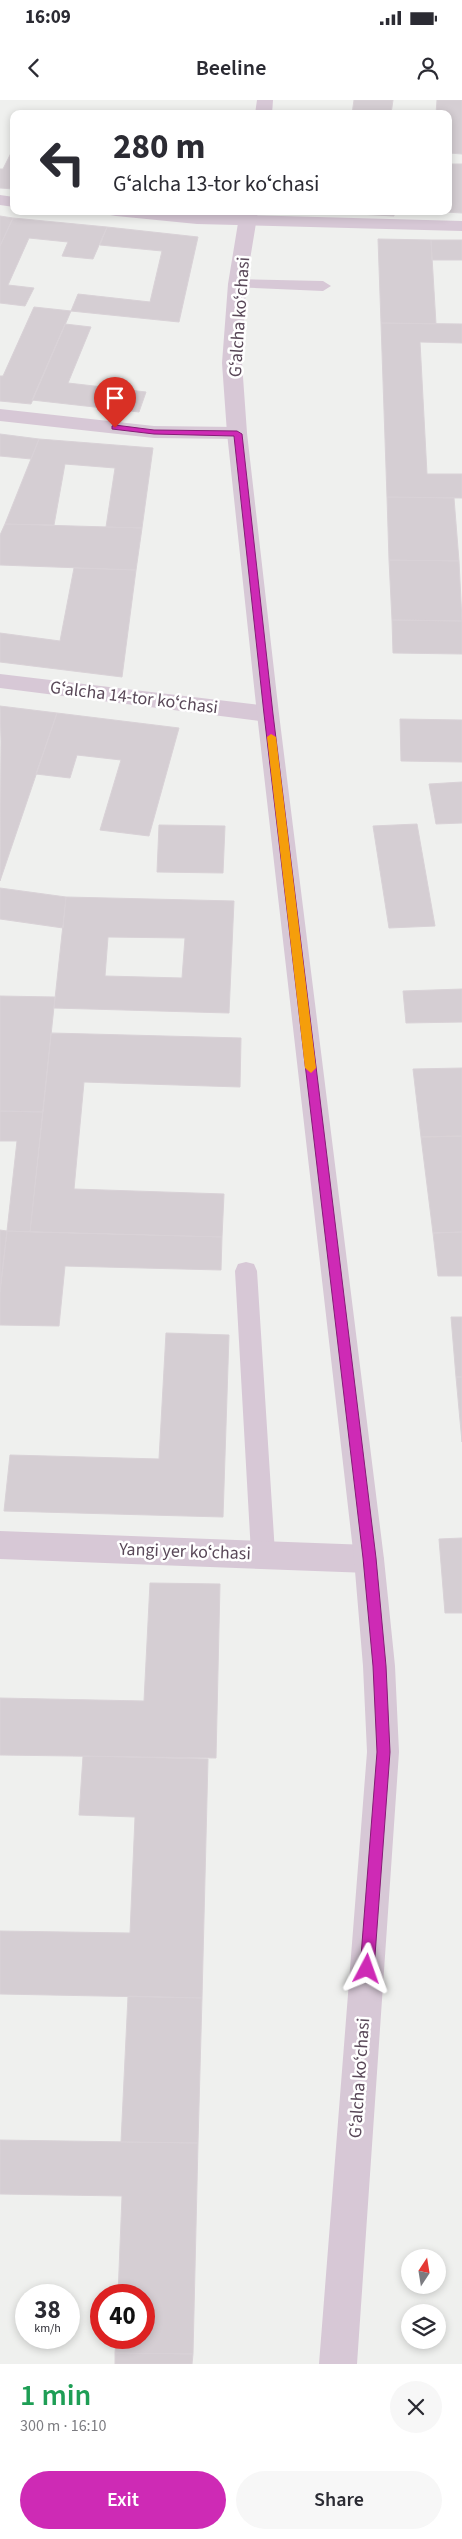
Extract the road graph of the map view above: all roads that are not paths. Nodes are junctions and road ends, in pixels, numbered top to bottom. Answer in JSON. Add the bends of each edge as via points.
{"nodes":[{"id":1,"x":222,"y":215,"type":"edge"},
{"id":2,"x":249,"y":216,"type":"edge"},
{"id":3,"x":462,"y":226,"type":"edge"},
{"id":4,"x":237,"y":284,"type":"junction"},
{"id":5,"x":323,"y":286,"type":"dead end"},
{"id":6,"x":0,"y":415,"type":"edge"},
{"id":7,"x":237,"y":434,"type":"junction"},
{"id":8,"x":0,"y":681,"type":"edge"},
{"id":9,"x":268,"y":714,"type":"junction"},
{"id":10,"x":246,"y":1270,"type":"dead end"},
{"id":11,"x":0,"y":1545,"type":"edge"},
{"id":12,"x":263,"y":1554,"type":"junction"},
{"id":13,"x":369,"y":1558,"type":"junction"},
{"id":14,"x":338,"y":2364,"type":"edge"}],
"edges":[{"from":1,"to":2,"type":"street"},
{"from":2,"to":3,"type":"street"},
{"from":2,"to":4,"type":"street","name":"Gʻalcha koʻchasi"},
{"from":4,"to":5,"type":"lane"},
{"from":4,"to":7,"type":"street","name":"Gʻalcha koʻchasi","via":[[232,363]]},
{"from":6,"to":7,"type":"street","via":[[154,432]]},
{"from":7,"to":9,"type":"street","name":"Gʻalcha koʻchasi"},
{"from":8,"to":9,"type":"street","name":"Gʻalcha 14-tor koʻchasi"},
{"from":9,"to":13,"type":"street","name":"Gʻalcha koʻchasi"},
{"from":10,"to":12,"type":"lane"},
{"from":11,"to":12,"type":"street","name":"Yangi yer koʻchasi"},
{"from":12,"to":13,"type":"street","name":"Yangi yer koʻchasi"},
{"from":13,"to":14,"type":"street","name":"Gʻalcha koʻchasi","via":[[383,1752]]}]}
